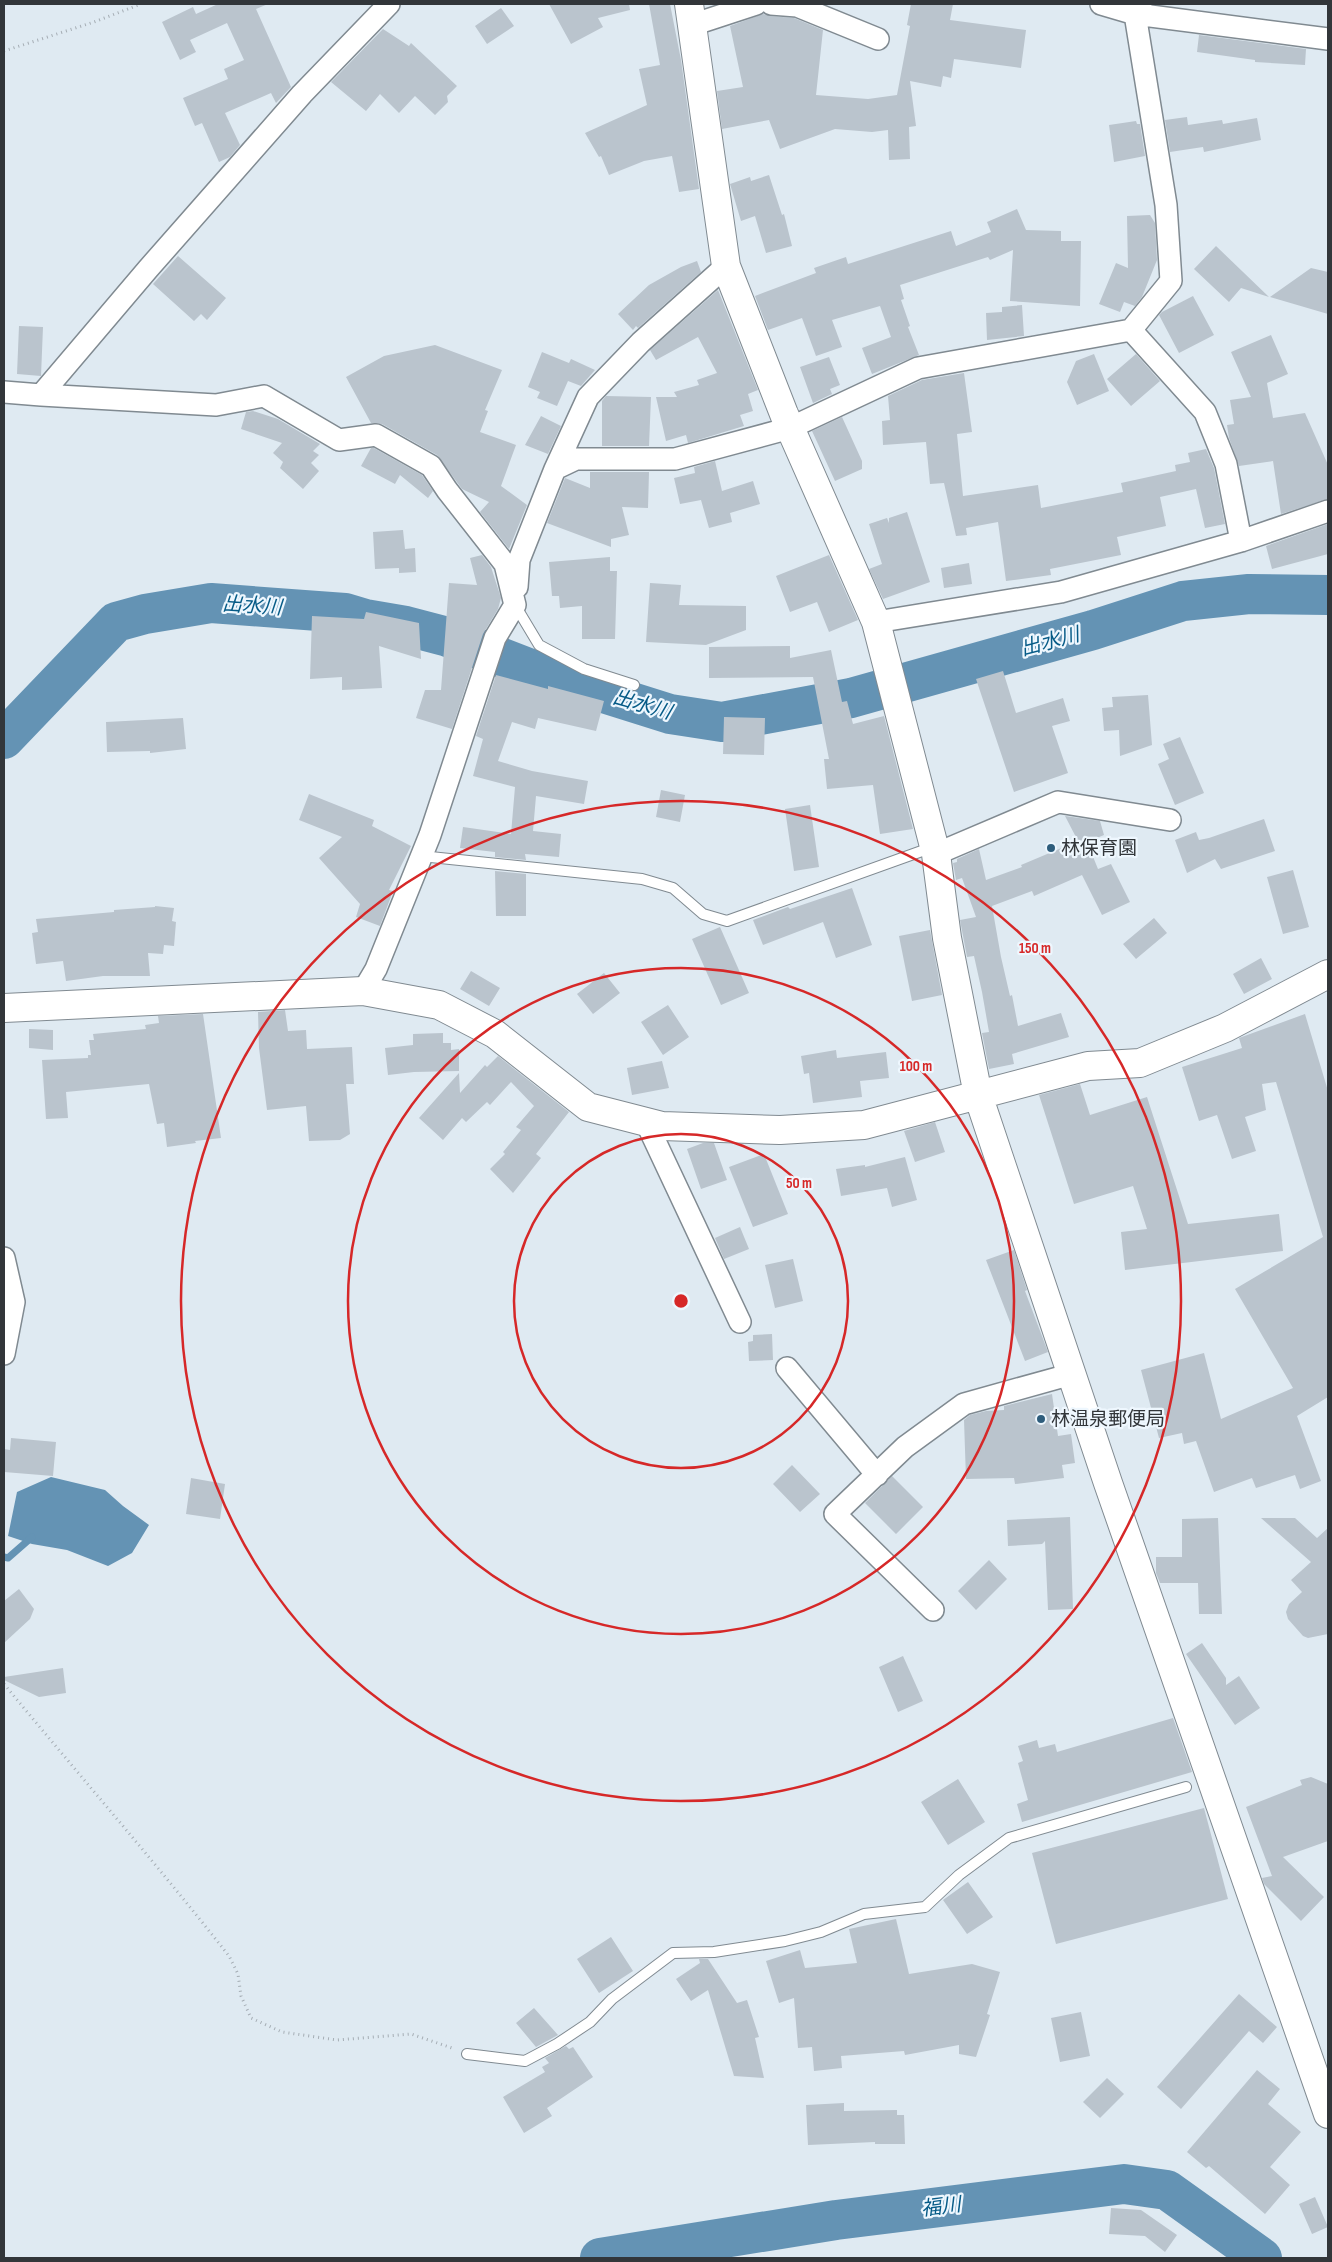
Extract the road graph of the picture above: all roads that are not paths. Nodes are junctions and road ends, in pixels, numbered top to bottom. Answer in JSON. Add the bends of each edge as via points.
{"nodes":[{"id":1,"x":389,"y":4,"type":"edge"},
{"id":2,"x":756,"y":4,"type":"edge"},
{"id":3,"x":771,"y":4,"type":"edge"},
{"id":4,"x":1100,"y":4,"type":"edge"},
{"id":5,"x":1138,"y":9,"type":"edge"},
{"id":6,"x":690,"y":14,"type":"edge"},
{"id":7,"x":878,"y":39,"type":"dead end"},
{"id":8,"x":1328,"y":39,"type":"edge"},
{"id":9,"x":726,"y":266,"type":"junction"},
{"id":10,"x":1131,"y":330,"type":"junction"},
{"id":11,"x":4,"y":392,"type":"edge"},
{"id":12,"x":41,"y":395,"type":"junction"},
{"id":13,"x":790,"y":428,"type":"junction"},
{"id":14,"x":555,"y":469,"type":"junction"},
{"id":15,"x":1328,"y":511,"type":"edge"},
{"id":16,"x":1242,"y":541,"type":"junction"},
{"id":17,"x":515,"y":605,"type":"junction"},
{"id":18,"x":876,"y":622,"type":"junction"},
{"id":19,"x":634,"y":685,"type":"dead end"},
{"id":20,"x":1170,"y":820,"type":"dead end"},
{"id":21,"x":935,"y":850,"type":"junction"},
{"id":22,"x":421,"y":856,"type":"junction"},
{"id":23,"x":1328,"y":974,"type":"edge"},
{"id":24,"x":364,"y":991,"type":"junction"},
{"id":25,"x":4,"y":1008,"type":"edge"},
{"id":26,"x":978,"y":1095,"type":"junction"},
{"id":27,"x":646,"y":1122,"type":"junction"},
{"id":28,"x":4,"y":1258,"type":"edge"},
{"id":29,"x":740,"y":1322,"type":"dead end"},
{"id":30,"x":4,"y":1354,"type":"edge"},
{"id":31,"x":787,"y":1368,"type":"dead end"},
{"id":32,"x":1072,"y":1374,"type":"junction"},
{"id":33,"x":877,"y":1475,"type":"junction"},
{"id":34,"x":933,"y":1610,"type":"dead end"},
{"id":35,"x":1186,"y":1787,"type":"dead end"},
{"id":36,"x":468,"y":2054,"type":"road end"},
{"id":37,"x":1328,"y":2114,"type":"edge"}],
"edges":[{"from":1,"to":12,"type":"street","via":[[302,94]]},
{"from":2,"to":6,"type":"street"},
{"from":3,"to":7,"type":"street","via":[[797,6]]},
{"from":4,"to":5,"type":"street"},
{"from":5,"to":8,"type":"street"},
{"from":5,"to":10,"type":"street","via":[[1166,205],[1171,281]]},
{"from":6,"to":9,"type":"street"},
{"from":9,"to":13,"type":"street"},
{"from":9,"to":14,"type":"street","via":[[641,342],[588,397]]},
{"from":10,"to":13,"type":"street","via":[[918,368]]},
{"from":10,"to":16,"type":"street","via":[[1205,412],[1226,464]]},
{"from":11,"to":12,"type":"street"},
{"from":12,"to":17,"type":"street","via":[[216,405],[264,396],[339,440],[376,435],[431,466],[505,564]]},
{"from":13,"to":14,"type":"street","via":[[675,459],[576,459]]},
{"from":13,"to":18,"type":"street"},
{"from":14,"to":17,"type":"street","via":[[519,560]]},
{"from":15,"to":16,"type":"street"},
{"from":16,"to":18,"type":"street","via":[[1061,592]]},
{"from":17,"to":19,"type":"lane","via":[[539,645],[584,669]]},
{"from":17,"to":22,"type":"street","via":[[495,638]]},
{"from":18,"to":21,"type":"street"},
{"from":20,"to":21,"type":"street","via":[[1058,802]]},
{"from":21,"to":22,"type":"lane","via":[[727,921],[703,914],[673,888],[642,879]]},
{"from":21,"to":26,"type":"street","via":[[947,938]]},
{"from":22,"to":24,"type":"street"},
{"from":23,"to":26,"type":"street","via":[[1225,1028],[1140,1064],[1088,1066]]},
{"from":24,"to":25,"type":"street"},
{"from":24,"to":27,"type":"street","via":[[439,1004],[495,1034],[588,1107]]},
{"from":26,"to":27,"type":"street","via":[[864,1125],[780,1130],[662,1126]]},
{"from":26,"to":32,"type":"street"},
{"from":27,"to":29,"type":"street"},
{"from":28,"to":30,"type":"street","via":[[14,1302]]},
{"from":31,"to":33,"type":"street"},
{"from":32,"to":33,"type":"street","via":[[964,1404],[905,1448]]},
{"from":32,"to":37,"type":"street"},
{"from":33,"to":34,"type":"street","via":[[835,1514]]},
{"from":35,"to":36,"type":"lane","via":[[1009,1838],[959,1875],[925,1907],[864,1914],[821,1932],[785,1941],[714,1952],[673,1953],[612,2000],[590,2022],[524,2061]]}]}
